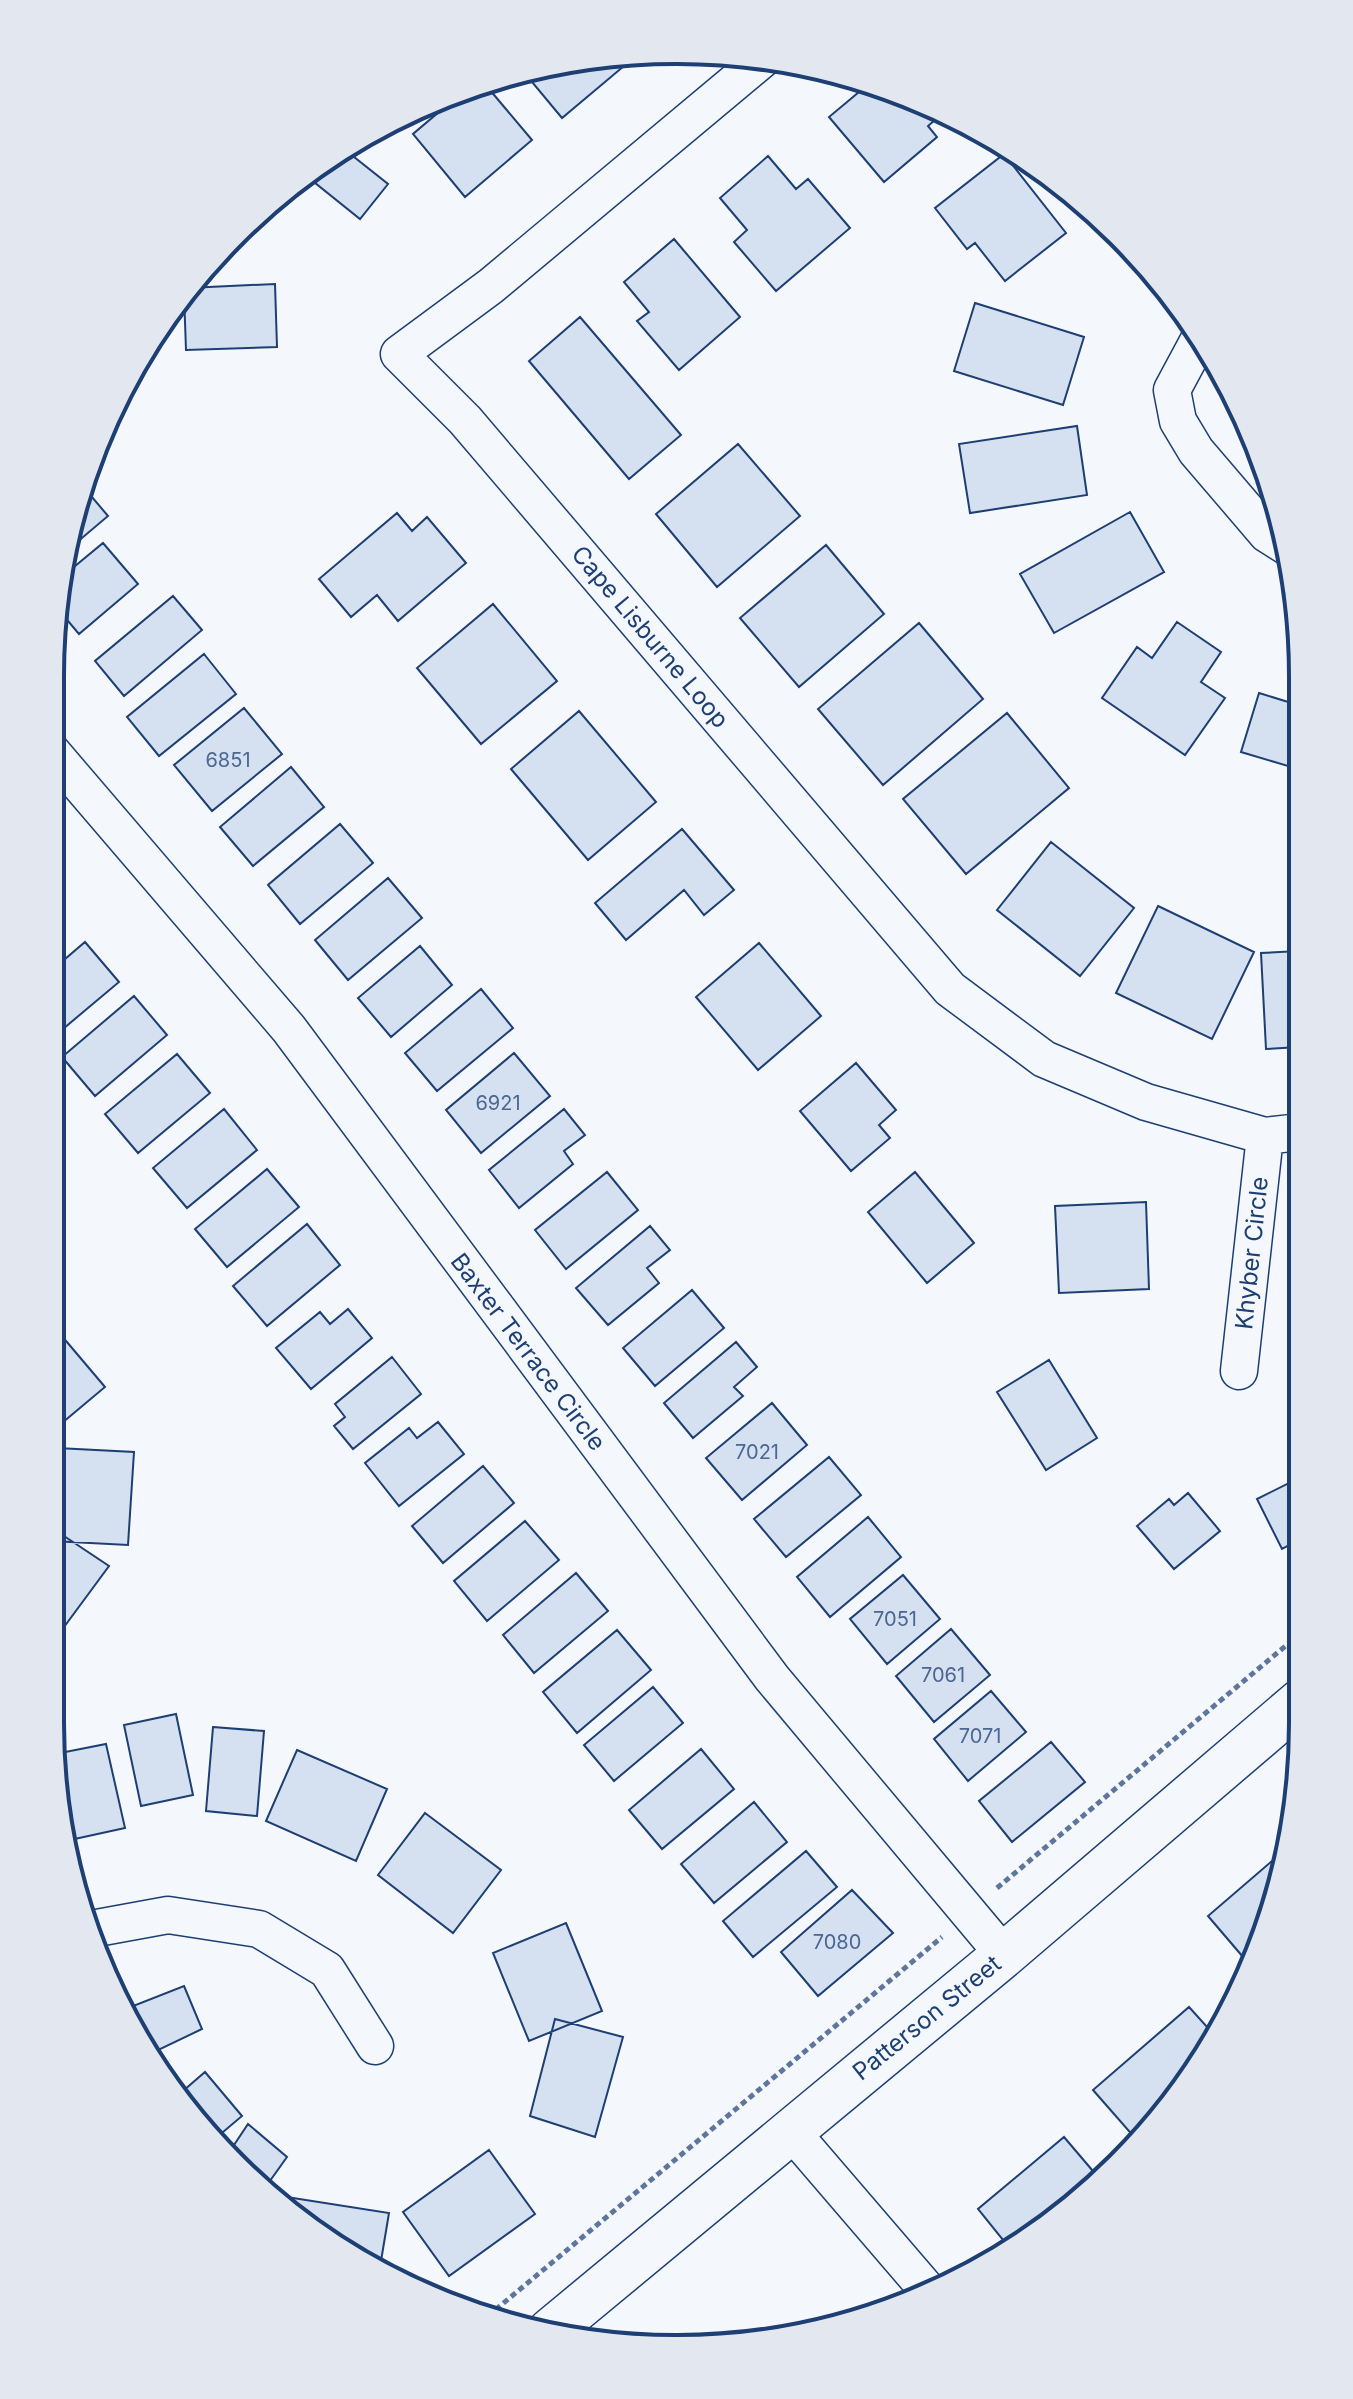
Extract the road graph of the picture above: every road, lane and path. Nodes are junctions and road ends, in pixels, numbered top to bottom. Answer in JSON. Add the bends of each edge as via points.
{"nodes":[{"id":1,"x":751,"y":69,"type":"edge"},
{"id":2,"x":1194,"y":349,"type":"edge"},
{"id":3,"x":1272,"y":537,"type":"edge"},
{"id":4,"x":64,"y":766,"type":"edge"},
{"id":5,"x":1282,"y":1134,"type":"edge"},
{"id":6,"x":1239,"y":1371,"type":"dead end"},
{"id":7,"x":1289,"y":1643,"type":"edge"},
{"id":8,"x":1289,"y":1711,"type":"edge"},
{"id":9,"x":969,"y":1913,"type":"junction"},
{"id":10,"x":100,"y":1927,"type":"edge"},
{"id":11,"x":1004,"y":1955,"type":"junction"},
{"id":12,"x":375,"y":2046,"type":"dead end"},
{"id":13,"x":790,"y":2130,"type":"junction"},
{"id":14,"x":922,"y":2283,"type":"edge"},
{"id":15,"x":498,"y":2308,"type":"edge"},
{"id":16,"x":559,"y":2323,"type":"edge"}],
"edges":[{"from":1,"to":5,"type":"street","name":"Cape Lisburne Loop","via":[[491,286],[399,354],[465,420],[950,989],[1044,1059],[1146,1102]]},
{"from":2,"to":3,"type":"street","via":[[1172,390],[1178,421],[1196,451]]},
{"from":4,"to":9,"type":"street","name":"Baxter Terrace Circle","via":[[289,1029],[772,1678]]},
{"from":5,"to":6,"type":"street","name":"Khyber Circle"},
{"from":7,"to":9,"type":"path"},
{"from":8,"to":11,"type":"street","name":"Patterson Street"},
{"from":9,"to":11,"type":"street","name":"Baxter Terrace Circle"},
{"from":9,"to":15,"type":"path"},
{"from":10,"to":12,"type":"street","via":[[168,1915],[259,1929],[327,1970]]},
{"from":11,"to":13,"type":"street","name":"Patterson Street"},
{"from":13,"to":14,"type":"street"},
{"from":13,"to":16,"type":"street","name":"Patterson Street"}]}
